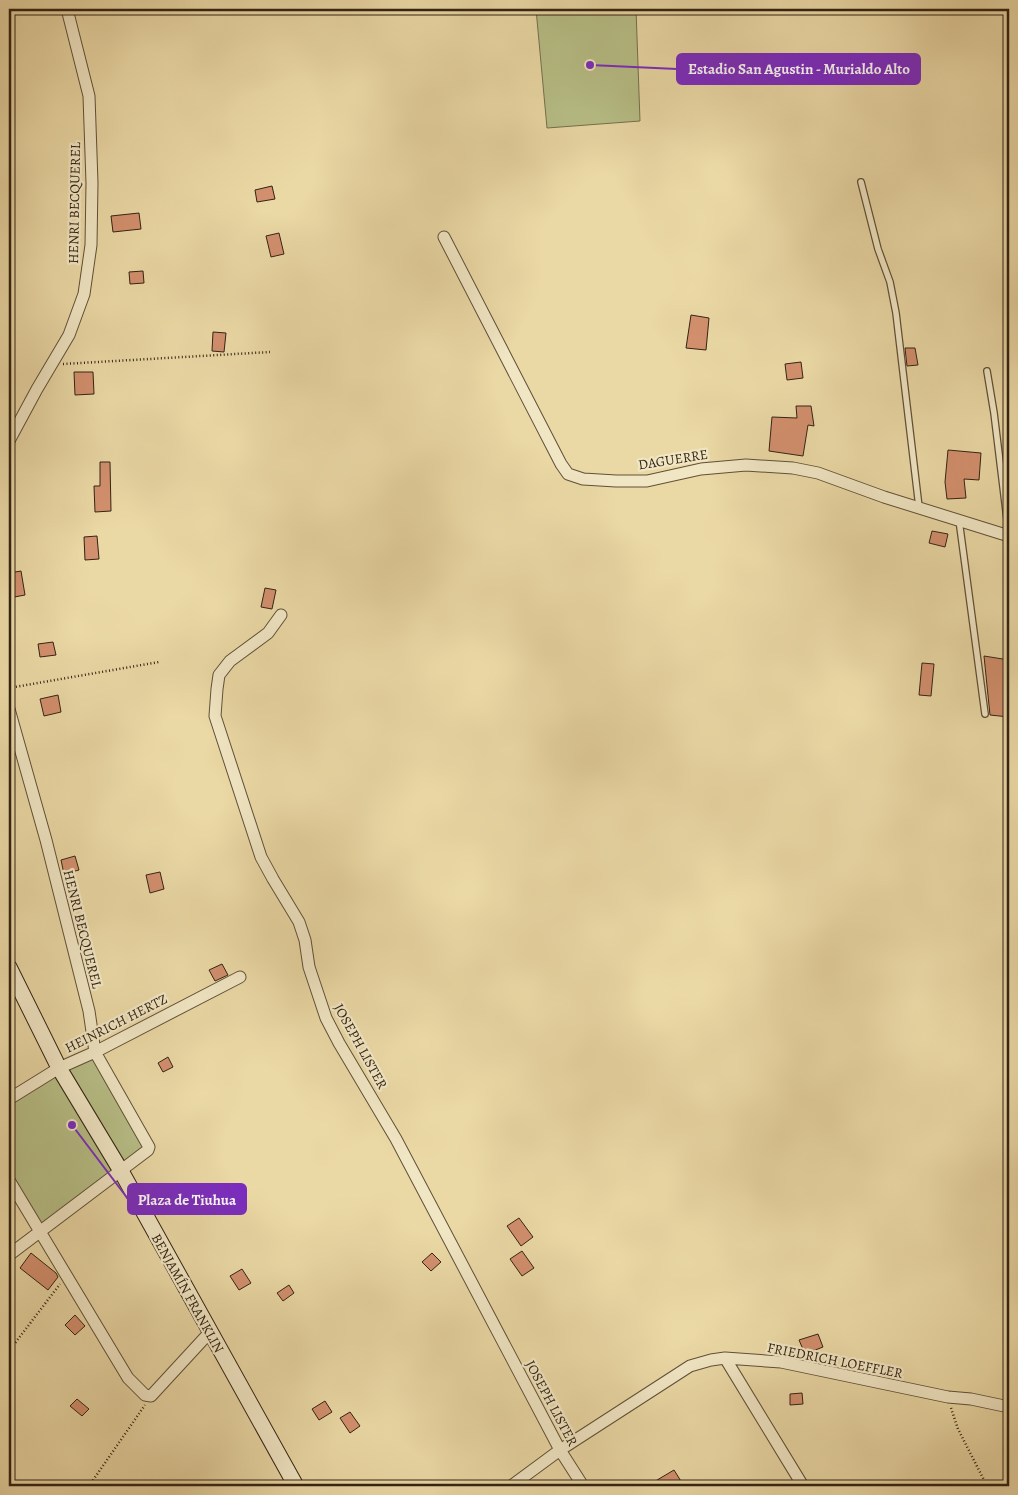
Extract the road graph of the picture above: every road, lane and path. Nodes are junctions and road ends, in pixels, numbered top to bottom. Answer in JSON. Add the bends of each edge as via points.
{"nodes":[{"id":1,"x":67,"y":9,"type":"edge"},
{"id":2,"x":861,"y":182,"type":"dead end"},
{"id":3,"x":444,"y":238,"type":"dead end"},
{"id":4,"x":270,"y":352,"type":"dead end"},
{"id":5,"x":52,"y":365,"type":"junction"},
{"id":6,"x":987,"y":371,"type":"dead end"},
{"id":7,"x":9,"y":441,"type":"edge"},
{"id":8,"x":919,"y":507,"type":"junction"},
{"id":9,"x":959,"y":520,"type":"junction"},
{"id":10,"x":1009,"y":536,"type":"edge"},
{"id":11,"x":281,"y":615,"type":"dead end"},
{"id":12,"x":159,"y":662,"type":"dead end"},
{"id":13,"x":9,"y":688,"type":"edge"},
{"id":14,"x":9,"y":709,"type":"edge"},
{"id":15,"x":985,"y":714,"type":"dead end"},
{"id":16,"x":9,"y":968,"type":"edge"},
{"id":17,"x":240,"y":977,"type":"dead end"},
{"id":18,"x":95,"y":1052,"type":"junction"},
{"id":19,"x":59,"y":1068,"type":"junction"},
{"id":20,"x":9,"y":1099,"type":"edge"},
{"id":21,"x":121,"y":1171,"type":"junction"},
{"id":22,"x":9,"y":1180,"type":"edge"},
{"id":23,"x":39,"y":1231,"type":"junction"},
{"id":24,"x":9,"y":1254,"type":"edge"},
{"id":25,"x":66,"y":1275,"type":"junction"},
{"id":26,"x":210,"y":1332,"type":"junction"},
{"id":27,"x":9,"y":1351,"type":"edge"},
{"id":28,"x":725,"y":1358,"type":"junction"},
{"id":29,"x":151,"y":1396,"type":"junction"},
{"id":30,"x":948,"y":1397,"type":"junction"},
{"id":31,"x":1009,"y":1407,"type":"edge"},
{"id":32,"x":560,"y":1450,"type":"junction"},
{"id":33,"x":89,"y":1486,"type":"edge"},
{"id":34,"x":296,"y":1486,"type":"edge"},
{"id":35,"x":511,"y":1486,"type":"edge"},
{"id":36,"x":583,"y":1486,"type":"edge"},
{"id":37,"x":803,"y":1486,"type":"edge"},
{"id":38,"x":987,"y":1486,"type":"edge"}],
"edges":[{"from":1,"to":5,"type":"street","name":"HENRI BECQUEREL","via":[[90,96],[91,245],[84,294],[69,336]]},
{"from":2,"to":8,"type":"lane","via":[[896,313]]},
{"from":3,"to":8,"type":"street","name":"DAGUERRE","via":[[523,394],[568,474],[583,479],[647,481],[701,469],[746,465],[793,468],[818,473]]},
{"from":4,"to":5,"type":"path"},
{"from":5,"to":7,"type":"street","name":"HENRI BECQUEREL"},
{"from":6,"to":10,"type":"lane"},
{"from":8,"to":9,"type":"street","name":"DAGUERRE"},
{"from":9,"to":10,"type":"street","name":"DAGUERRE"},
{"from":9,"to":15,"type":"lane"},
{"from":11,"to":32,"type":"street","name":"JOSEPH LISTER","via":[[268,633],[230,661],[220,675],[217,689],[215,716],[261,857],[299,922],[309,967],[326,1018],[396,1138]]},
{"from":12,"to":13,"type":"path"},
{"from":14,"to":18,"type":"street","name":"HENRI BECQUEREL","via":[[89,1011]]},
{"from":16,"to":19,"type":"street","name":"BENJAMÍN FRANKLIN"},
{"from":17,"to":18,"type":"street","name":"HEINRICH HERTZ"},
{"from":18,"to":19,"type":"street","name":"HEINRICH HERTZ"},
{"from":18,"to":21,"type":"street","name":"HENRI BECQUEREL","via":[[148,1147]]},
{"from":19,"to":20,"type":"street","name":"HEINRICH HERTZ"},
{"from":19,"to":21,"type":"street","name":"BENJAMÍN FRANKLIN"},
{"from":21,"to":23,"type":"street"},
{"from":21,"to":26,"type":"street","name":"BENJAMÍN FRANKLIN"},
{"from":22,"to":23,"type":"street"},
{"from":23,"to":24,"type":"street"},
{"from":23,"to":25,"type":"street"},
{"from":25,"to":27,"type":"path"},
{"from":25,"to":29,"type":"street","via":[[128,1378],[145,1395]]},
{"from":26,"to":29,"type":"street"},
{"from":26,"to":34,"type":"street","name":"BENJAMÍN FRANKLIN"},
{"from":28,"to":30,"type":"street","name":"FRIEDRICH LOEFFLER","via":[[781,1362]]},
{"from":28,"to":32,"type":"street","name":"FRIEDRICH LOEFFLER","via":[[690,1366]]},
{"from":28,"to":37,"type":"street"},
{"from":29,"to":33,"type":"path"},
{"from":30,"to":31,"type":"street","name":"FRIEDRICH LOEFFLER"},
{"from":30,"to":38,"type":"path","via":[[958,1429]]},
{"from":32,"to":35,"type":"street","name":"FRIEDRICH LOEFFLER"},
{"from":32,"to":36,"type":"street","name":"JOSEPH LISTER"}]}
